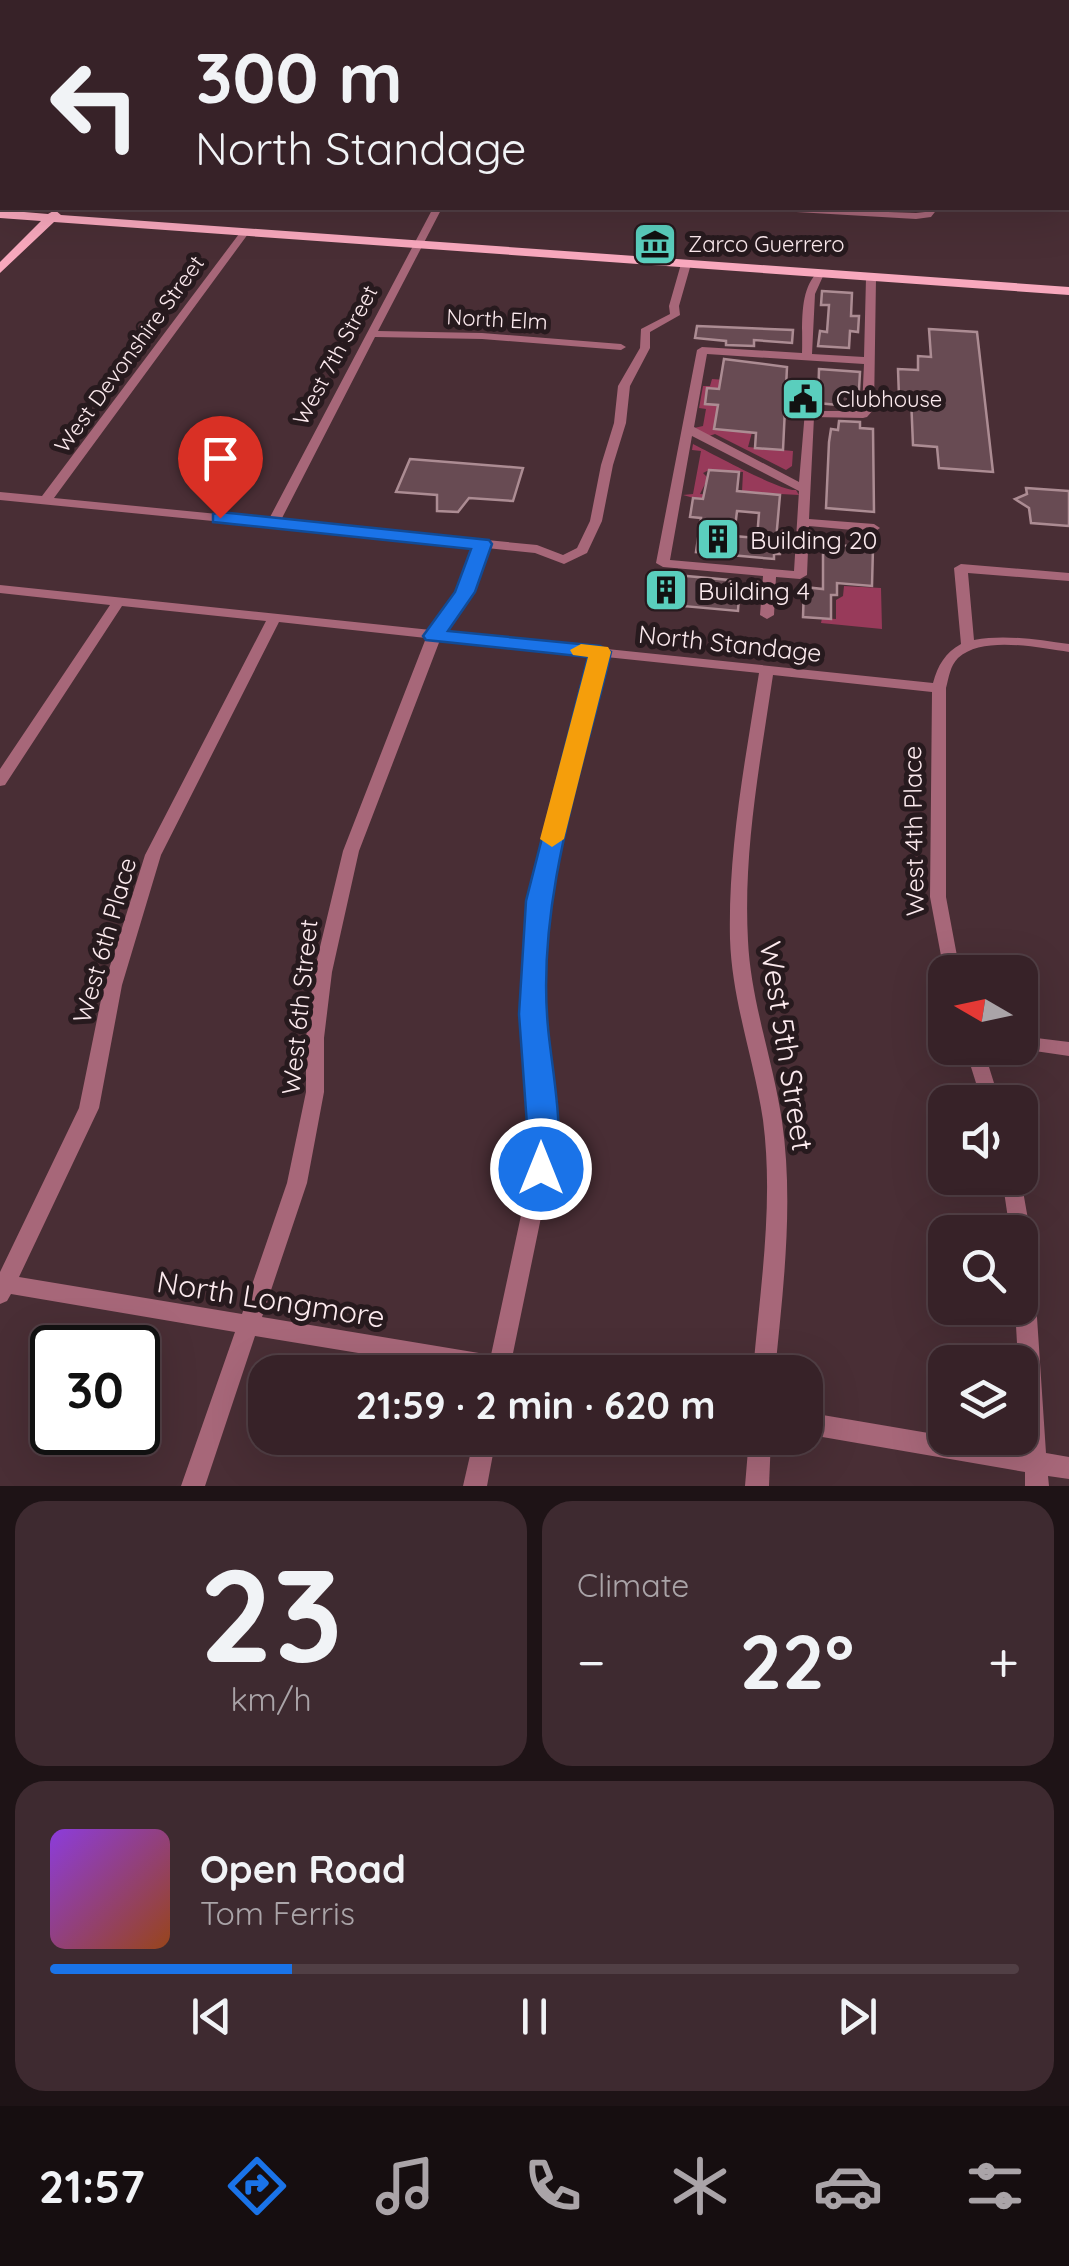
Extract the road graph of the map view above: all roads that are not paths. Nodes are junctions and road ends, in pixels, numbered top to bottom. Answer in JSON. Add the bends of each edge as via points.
{"nodes":[{"id":1,"x":436,"y":210,"type":"edge"},
{"id":2,"x":872,"y":210,"type":"edge"},
{"id":3,"x":930,"y":211,"type":"edge"},
{"id":4,"x":56,"y":213,"type":"edge"},
{"id":5,"x":0,"y":214,"type":"edge"},
{"id":6,"x":244,"y":232,"type":"junction"},
{"id":7,"x":418,"y":244,"type":"junction"},
{"id":8,"x":686,"y":264,"type":"junction"},
{"id":9,"x":0,"y":269,"type":"edge"},
{"id":10,"x":819,"y":274,"type":"junction"},
{"id":11,"x":871,"y":278,"type":"junction"},
{"id":12,"x":1069,"y":291,"type":"edge"},
{"id":13,"x":370,"y":334,"type":"junction"},
{"id":14,"x":621,"y":346,"type":"dead end"},
{"id":15,"x":808,"y":357,"type":"junction"},
{"id":16,"x":869,"y":361,"type":"junction"},
{"id":17,"x":688,"y":429,"type":"junction"},
{"id":18,"x":805,"y":490,"type":"junction"},
{"id":19,"x":0,"y":496,"type":"edge"},
{"id":20,"x":46,"y":500,"type":"junction"},
{"id":21,"x":803,"y":522,"type":"junction"},
{"id":22,"x":273,"y":523,"type":"junction"},
{"id":23,"x":874,"y":528,"type":"dead end"},
{"id":24,"x":482,"y":544,"type":"junction"},
{"id":25,"x":770,"y":572,"type":"junction"},
{"id":26,"x":1069,"y":578,"type":"edge"},
{"id":27,"x":0,"y":589,"type":"edge"},
{"id":28,"x":118,"y":602,"type":"junction"},
{"id":29,"x":767,"y":615,"type":"dead end"},
{"id":30,"x":274,"y":618,"type":"junction"},
{"id":31,"x":434,"y":636,"type":"junction"},
{"id":32,"x":968,"y":645,"type":"junction"},
{"id":33,"x":1069,"y":648,"type":"edge"},
{"id":34,"x":600,"y":652,"type":"junction"},
{"id":35,"x":767,"y":670,"type":"junction"},
{"id":36,"x":938,"y":688,"type":"junction"},
{"id":37,"x":0,"y":781,"type":"edge"},
{"id":38,"x":948,"y":955,"type":"edge"},
{"id":39,"x":1038,"y":1045,"type":"edge"},
{"id":40,"x":1069,"y":1049,"type":"edge"},
{"id":41,"x":1015,"y":1195,"type":"edge"},
{"id":42,"x":2,"y":1287,"type":"edge"},
{"id":43,"x":246,"y":1326,"type":"junction"},
{"id":44,"x":417,"y":1355,"type":"edge"},
{"id":45,"x":502,"y":1355,"type":"edge"},
{"id":46,"x":765,"y":1355,"type":"edge"},
{"id":47,"x":823,"y":1426,"type":"edge"},
{"id":48,"x":481,"y":1455,"type":"edge"},
{"id":49,"x":759,"y":1455,"type":"edge"},
{"id":50,"x":1035,"y":1462,"type":"junction"},
{"id":51,"x":1069,"y":1468,"type":"edge"},
{"id":52,"x":193,"y":1486,"type":"edge"},
{"id":53,"x":475,"y":1486,"type":"edge"},
{"id":54,"x":757,"y":1486,"type":"edge"},
{"id":55,"x":1037,"y":1486,"type":"edge"}],
"edges":[{"from":1,"to":7,"type":"street","name":"West 7th Street"},
{"from":2,"to":3,"type":"street"},
{"from":4,"to":5,"type":"main road"},
{"from":4,"to":6,"type":"main road"},
{"from":4,"to":9,"type":"main road"},
{"from":6,"to":7,"type":"main road"},
{"from":6,"to":20,"type":"street","name":"West Devonshire Street"},
{"from":7,"to":8,"type":"main road"},
{"from":7,"to":13,"type":"street","name":"West 7th Street"},
{"from":8,"to":10,"type":"main road"},
{"from":8,"to":24,"type":"street","via":[[675,314],[645,331],[645,348],[624,386],[596,521],[582,550],[564,560]]},
{"from":10,"to":11,"type":"main road"},
{"from":10,"to":15,"type":"street","via":[[810,294]]},
{"from":11,"to":12,"type":"main road"},
{"from":11,"to":16,"type":"street"},
{"from":13,"to":14,"type":"street","name":"North Elm"},
{"from":13,"to":22,"type":"street","name":"West 7th Street"},
{"from":15,"to":16,"type":"street"},
{"from":15,"to":17,"type":"street","via":[[702,350]]},
{"from":16,"to":18,"type":"street","via":[[863,415],[810,413]]},
{"from":17,"to":18,"type":"street"},
{"from":17,"to":25,"type":"street","via":[[663,562]]},
{"from":18,"to":21,"type":"street"},
{"from":19,"to":20,"type":"street"},
{"from":20,"to":22,"type":"street"},
{"from":21,"to":23,"type":"street"},
{"from":21,"to":25,"type":"street","via":[[800,575]]},
{"from":22,"to":24,"type":"street"},
{"from":24,"to":31,"type":"street","name":"West 6th Street","via":[[465,592]]},
{"from":25,"to":29,"type":"street"},
{"from":26,"to":32,"type":"street","via":[[961,568]]},
{"from":27,"to":28,"type":"street","name":"North Standage"},
{"from":28,"to":30,"type":"street","name":"North Standage"},
{"from":28,"to":37,"type":"street"},
{"from":30,"to":31,"type":"street","name":"North Standage"},
{"from":30,"to":42,"type":"street","name":"West 6th Place","via":[[153,856],[113,985],[88,1108]]},
{"from":31,"to":34,"type":"street","name":"North Standage"},
{"from":31,"to":43,"type":"street","name":"West 6th Street","via":[[335,908],[322,972],[307,1144]]},
{"from":32,"to":33,"type":"street"},
{"from":32,"to":36,"type":"street","via":[[947,658]]},
{"from":34,"to":35,"type":"street","name":"North Standage"},
{"from":34,"to":45,"type":"street","via":[[539,901],[533,1014],[541,1169]]},
{"from":35,"to":36,"type":"street","name":"North Standage"},
{"from":35,"to":46,"type":"street","name":"West 5th Street","via":[[739,942],[775,1142]]},
{"from":36,"to":38,"type":"street","name":"West 4th Place","via":[[938,897]]},
{"from":39,"to":40,"type":"street"},
{"from":41,"to":50,"type":"street"},
{"from":42,"to":43,"type":"street","name":"North Longmore"},
{"from":43,"to":44,"type":"street","name":"North Longmore"},
{"from":43,"to":52,"type":"street","name":"West 6th Street"},
{"from":47,"to":50,"type":"street"},
{"from":48,"to":53,"type":"street"},
{"from":49,"to":54,"type":"street"},
{"from":50,"to":51,"type":"street"},
{"from":50,"to":55,"type":"street"}]}
